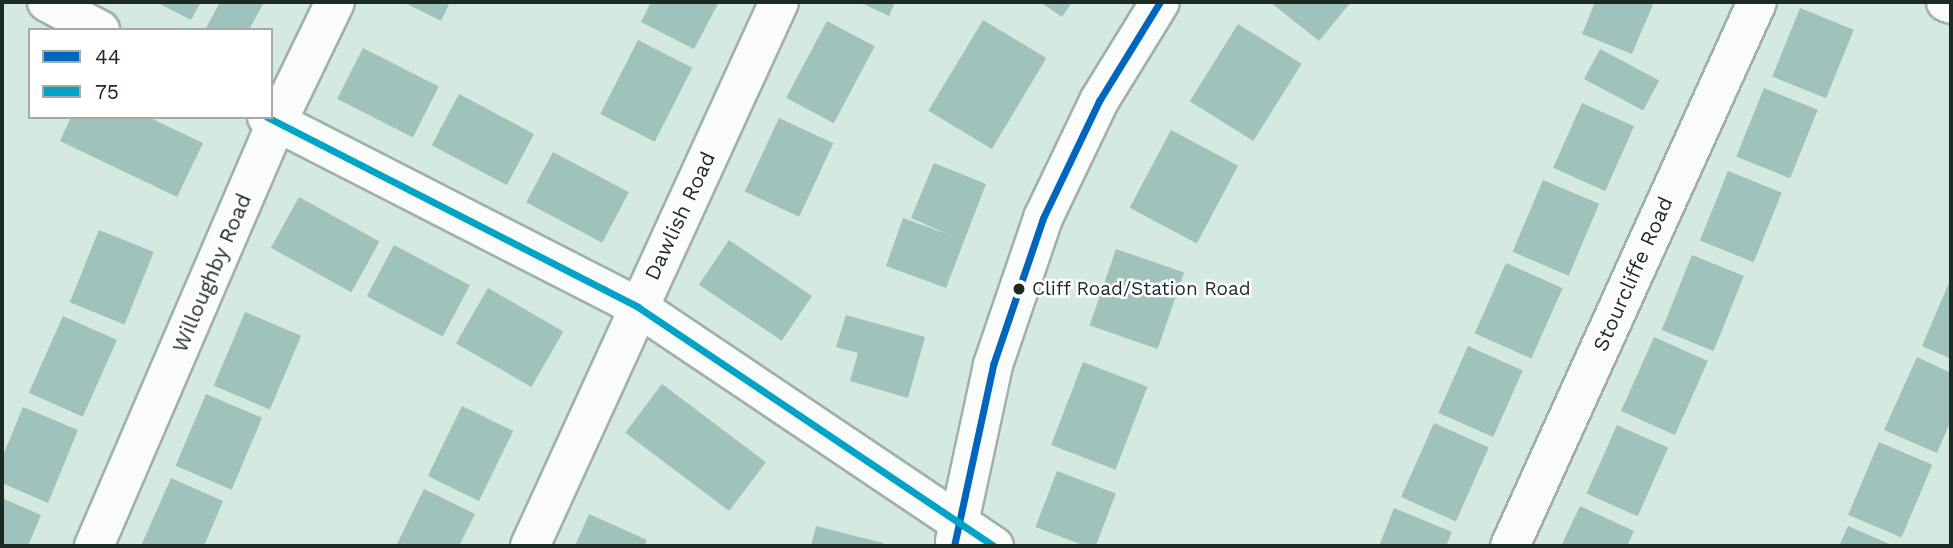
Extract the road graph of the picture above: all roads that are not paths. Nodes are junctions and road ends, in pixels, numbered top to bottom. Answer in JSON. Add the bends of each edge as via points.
{"nodes":[{"id":1,"x":47,"y":2,"type":"edge"},
{"id":2,"x":335,"y":2,"type":"edge"},
{"id":3,"x":779,"y":2,"type":"edge"},
{"id":4,"x":1160,"y":2,"type":"edge"},
{"id":5,"x":1757,"y":2,"type":"edge"},
{"id":6,"x":1946,"y":2,"type":"edge"},
{"id":7,"x":1951,"y":4,"type":"edge"},
{"id":8,"x":96,"y":28,"type":"edge"},
{"id":9,"x":273,"y":118,"type":"edge"},
{"id":10,"x":272,"y":120,"type":"edge"},
{"id":11,"x":638,"y":307,"type":"junction"},
{"id":12,"x":957,"y":532,"type":"edge"},
{"id":13,"x":93,"y":546,"type":"edge"},
{"id":14,"x":530,"y":546,"type":"edge"},
{"id":15,"x":994,"y":546,"type":"edge"},
{"id":16,"x":1510,"y":546,"type":"edge"}],
"edges":[{"from":1,"to":8,"type":"street"},
{"from":2,"to":9,"type":"street","name":"Willoughby Road"},
{"from":3,"to":11,"type":"street","name":"Dawlish Road"},
{"from":4,"to":12,"type":"street","via":[[1100,101],[1043,218],[993,365]]},
{"from":5,"to":16,"type":"street","name":"Stourcliffe Road"},
{"from":6,"to":7,"type":"street"},
{"from":10,"to":11,"type":"street"},
{"from":10,"to":13,"type":"street","name":"Willoughby Road"},
{"from":11,"to":12,"type":"street"},
{"from":11,"to":14,"type":"street","name":"Dawlish Road"},
{"from":12,"to":15,"type":"street"}]}
